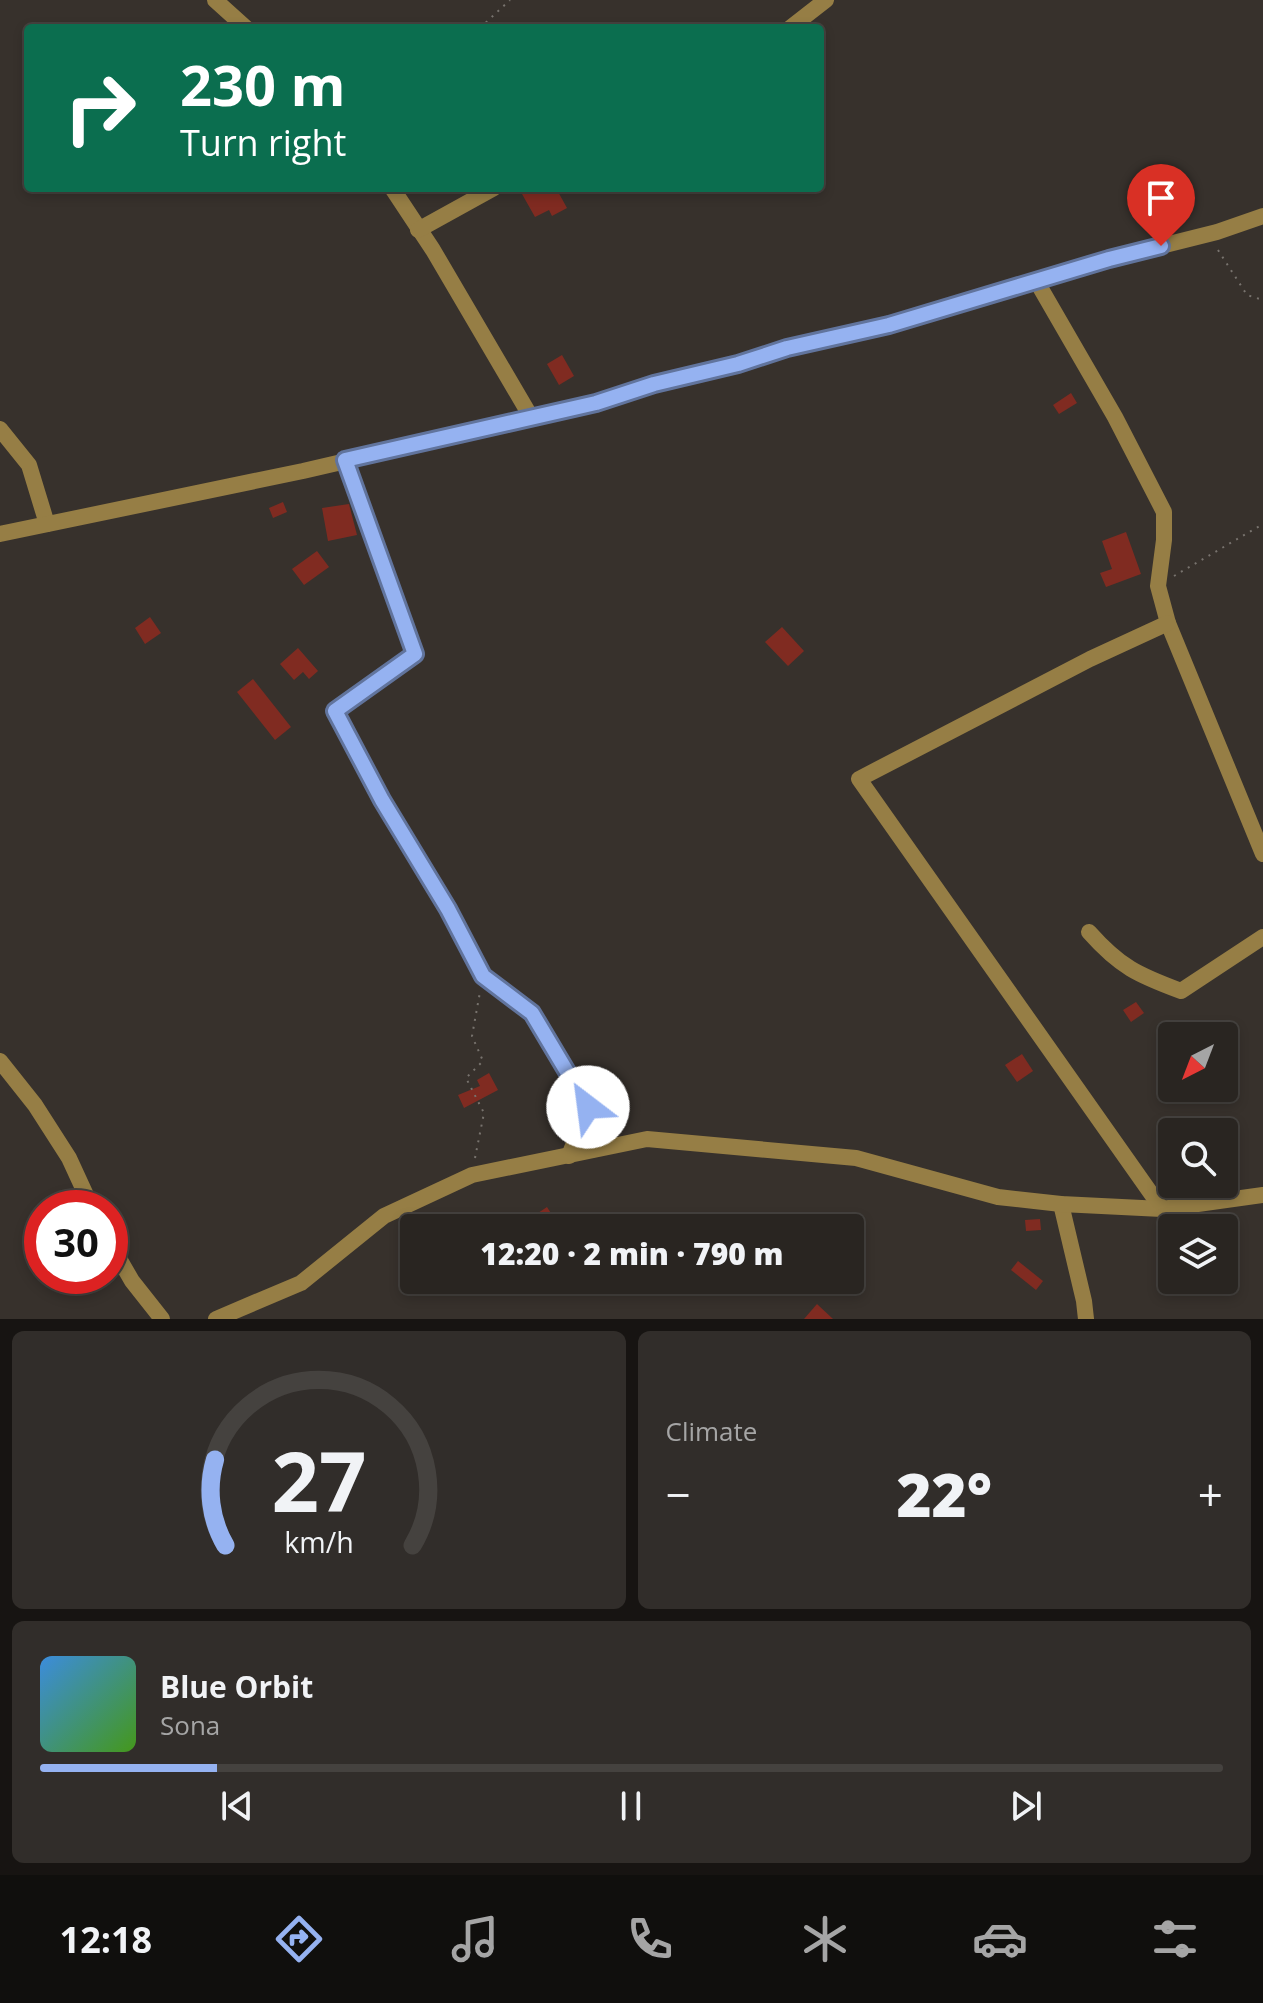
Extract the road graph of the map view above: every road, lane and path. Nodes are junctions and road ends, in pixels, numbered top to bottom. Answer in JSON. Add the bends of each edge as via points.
{"nodes":[{"id":1,"x":215,"y":0,"type":"edge"},
{"id":2,"x":510,"y":0,"type":"edge"},
{"id":3,"x":826,"y":0,"type":"edge"},
{"id":4,"x":242,"y":24,"type":"edge"},
{"id":5,"x":484,"y":24,"type":"edge"},
{"id":6,"x":795,"y":24,"type":"edge"},
{"id":7,"x":394,"y":192,"type":"edge"},
{"id":8,"x":487,"y":192,"type":"edge"},
{"id":9,"x":1263,"y":216,"type":"edge"},
{"id":10,"x":418,"y":230,"type":"junction"},
{"id":11,"x":1208,"y":235,"type":"junction"},
{"id":12,"x":1037,"y":282,"type":"junction"},
{"id":13,"x":1263,"y":300,"type":"edge"},
{"id":14,"x":531,"y":417,"type":"junction"},
{"id":15,"x":0,"y":429,"type":"edge"},
{"id":16,"x":345,"y":460,"type":"junction"},
{"id":17,"x":47,"y":524,"type":"junction"},
{"id":18,"x":1263,"y":524,"type":"edge"},
{"id":19,"x":0,"y":534,"type":"edge"},
{"id":20,"x":1158,"y":586,"type":"junction"},
{"id":21,"x":1168,"y":623,"type":"junction"},
{"id":22,"x":1263,"y":854,"type":"edge"},
{"id":23,"x":1089,"y":932,"type":"dead end"},
{"id":24,"x":1263,"y":937,"type":"edge"},
{"id":25,"x":483,"y":976,"type":"junction"},
{"id":26,"x":0,"y":1061,"type":"edge"},
{"id":27,"x":569,"y":1156,"type":"junction"},
{"id":28,"x":472,"y":1175,"type":"junction"},
{"id":29,"x":84,"y":1190,"type":"edge"},
{"id":30,"x":1263,"y":1195,"type":"edge"},
{"id":31,"x":1061,"y":1204,"type":"junction"},
{"id":32,"x":1162,"y":1209,"type":"junction"},
{"id":33,"x":128,"y":1274,"type":"edge"},
{"id":34,"x":162,"y":1319,"type":"edge"},
{"id":35,"x":216,"y":1319,"type":"edge"},
{"id":36,"x":1086,"y":1319,"type":"edge"}],
"edges":[{"from":1,"to":4,"type":"street"},
{"from":2,"to":5,"type":"path"},
{"from":3,"to":6,"type":"street"},
{"from":7,"to":10,"type":"street"},
{"from":8,"to":10,"type":"street"},
{"from":9,"to":11,"type":"street"},
{"from":10,"to":14,"type":"street"},
{"from":11,"to":12,"type":"street"},
{"from":11,"to":13,"type":"path","via":[[1247,295]]},
{"from":12,"to":14,"type":"street"},
{"from":12,"to":20,"type":"street","via":[[1164,512]]},
{"from":14,"to":16,"type":"street"},
{"from":15,"to":17,"type":"street","via":[[29,465]]},
{"from":16,"to":17,"type":"street"},
{"from":16,"to":25,"type":"street","via":[[415,654],[335,711]]},
{"from":17,"to":19,"type":"street"},
{"from":18,"to":20,"type":"path"},
{"from":20,"to":21,"type":"street"},
{"from":21,"to":22,"type":"street"},
{"from":21,"to":32,"type":"street","via":[[859,779]]},
{"from":23,"to":24,"type":"street","via":[[1136,974],[1181,991]]},
{"from":25,"to":27,"type":"street","via":[[532,1013],[588,1107]]},
{"from":25,"to":28,"type":"path","via":[[472,1036],[483,1061],[466,1078],[484,1113]]},
{"from":26,"to":29,"type":"street","via":[[35,1105]]},
{"from":27,"to":28,"type":"street"},
{"from":27,"to":31,"type":"street","via":[[647,1139],[856,1158],[998,1197]]},
{"from":28,"to":35,"type":"street","via":[[384,1216],[301,1283]]},
{"from":30,"to":32,"type":"street"},
{"from":31,"to":32,"type":"street"},
{"from":31,"to":36,"type":"street"},
{"from":33,"to":34,"type":"street"}]}
